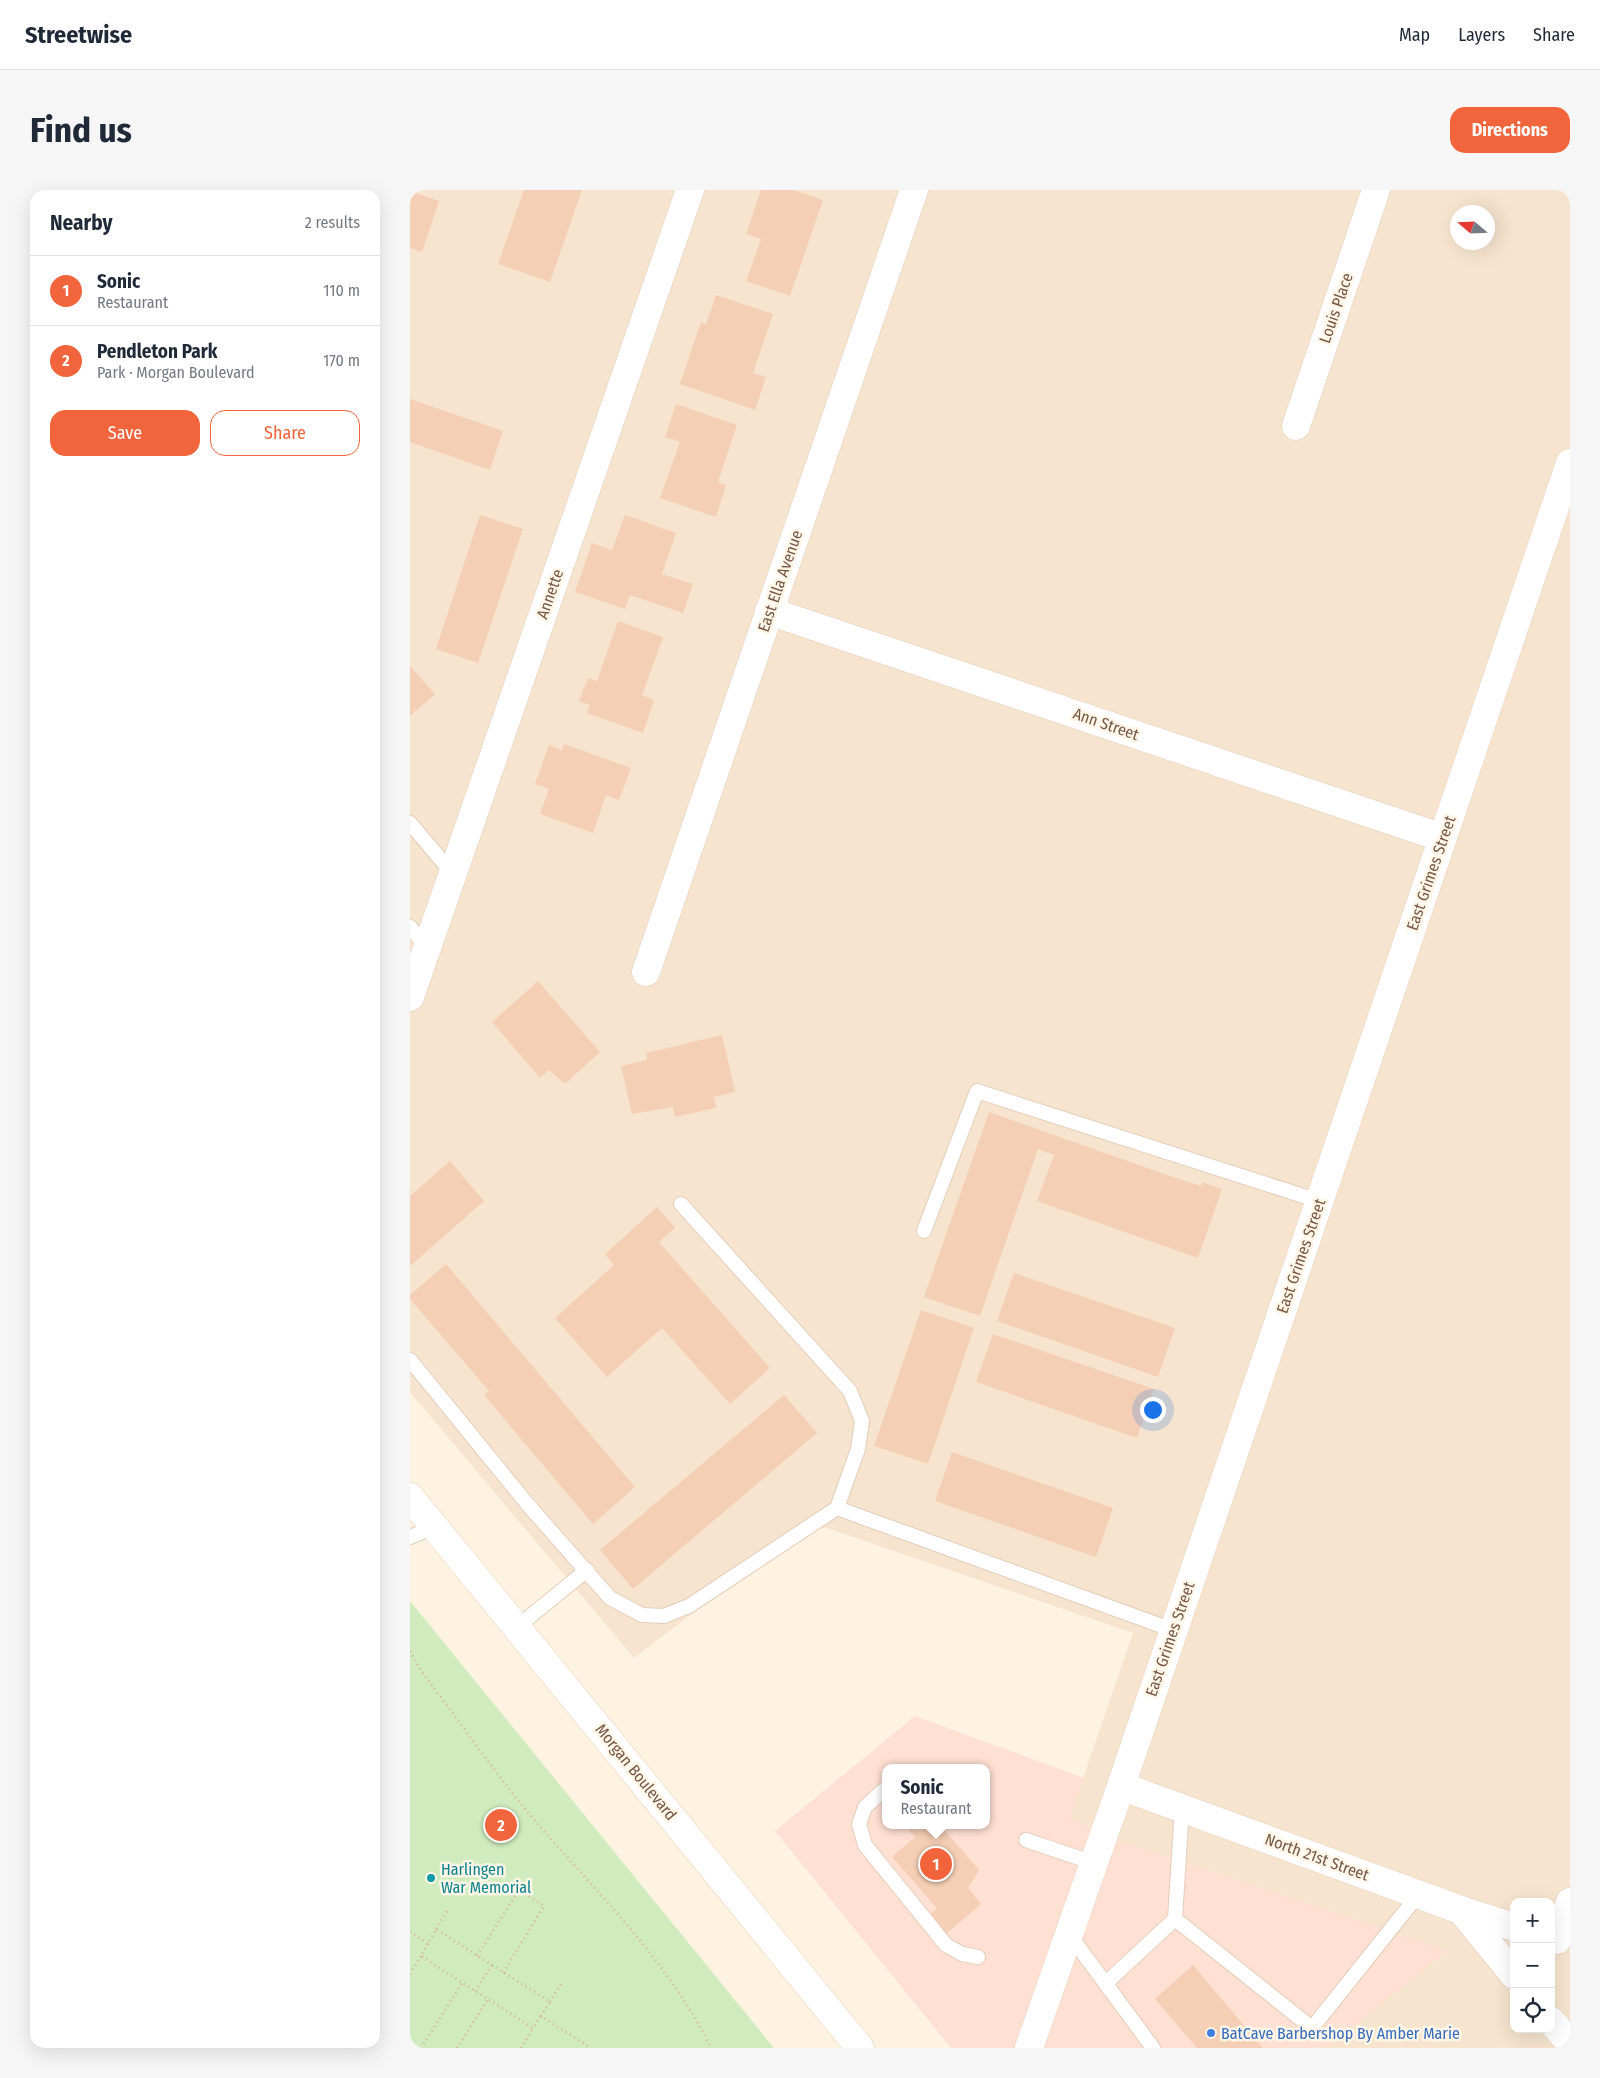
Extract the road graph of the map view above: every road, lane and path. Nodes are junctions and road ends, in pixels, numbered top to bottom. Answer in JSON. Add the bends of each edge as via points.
{"nodes":[{"id":1,"x":690,"y":190,"type":"edge"},
{"id":2,"x":914,"y":190,"type":"edge"},
{"id":3,"x":1376,"y":190,"type":"edge"},
{"id":4,"x":1296,"y":426,"type":"dead end"},
{"id":5,"x":1570,"y":463,"type":"edge"},
{"id":6,"x":769,"y":611,"type":"junction"},
{"id":7,"x":410,"y":824,"type":"edge"},
{"id":8,"x":1443,"y":838,"type":"junction"},
{"id":9,"x":453,"y":874,"type":"junction"},
{"id":10,"x":419,"y":937,"type":"edge"},
{"id":11,"x":646,"y":972,"type":"dead end"},
{"id":12,"x":410,"y":997,"type":"edge"},
{"id":13,"x":1319,"y":1201,"type":"junction"},
{"id":14,"x":681,"y":1204,"type":"dead end"},
{"id":15,"x":924,"y":1231,"type":"dead end"},
{"id":16,"x":410,"y":1360,"type":"edge"},
{"id":17,"x":410,"y":1497,"type":"edge"},
{"id":18,"x":837,"y":1508,"type":"junction"},
{"id":19,"x":422,"y":1532,"type":"edge"},
{"id":20,"x":587,"y":1570,"type":"junction"},
{"id":21,"x":517,"y":1627,"type":"junction"},
{"id":22,"x":1173,"y":1630,"type":"junction"},
{"id":23,"x":410,"y":1651,"type":"edge"},
{"id":24,"x":1121,"y":1786,"type":"junction"},
{"id":25,"x":882,"y":1792,"type":"edge"},
{"id":26,"x":1182,"y":1808,"type":"junction"},
{"id":27,"x":1026,"y":1840,"type":"dead end"},
{"id":28,"x":1094,"y":1863,"type":"junction"},
{"id":29,"x":1418,"y":1895,"type":"junction"},
{"id":30,"x":1570,"y":1902,"type":"edge"},
{"id":31,"x":448,"y":1910,"type":"dead end"},
{"id":32,"x":1461,"y":1910,"type":"junction"},
{"id":33,"x":1175,"y":1919,"type":"junction"},
{"id":34,"x":1510,"y":1926,"type":"edge"},
{"id":35,"x":436,"y":1929,"type":"junction"},
{"id":36,"x":410,"y":1932,"type":"edge"},
{"id":37,"x":1068,"y":1933,"type":"junction"},
{"id":38,"x":1559,"y":1941,"type":"edge"},
{"id":39,"x":428,"y":1944,"type":"junction"},
{"id":40,"x":421,"y":1956,"type":"junction"},
{"id":41,"x":477,"y":1956,"type":"junction"},
{"id":42,"x":978,"y":1957,"type":"dead end"},
{"id":43,"x":492,"y":1966,"type":"junction"},
{"id":44,"x":1510,"y":1970,"type":"edge"},
{"id":45,"x":503,"y":1973,"type":"junction"},
{"id":46,"x":410,"y":1974,"type":"edge"},
{"id":47,"x":563,"y":1981,"type":"dead end"},
{"id":48,"x":462,"y":1983,"type":"junction"},
{"id":49,"x":1106,"y":1983,"type":"junction"},
{"id":50,"x":475,"y":1991,"type":"junction"},
{"id":51,"x":488,"y":1999,"type":"junction"},
{"id":52,"x":549,"y":2003,"type":"junction"},
{"id":53,"x":541,"y":2016,"type":"junction"},
{"id":54,"x":1555,"y":2026,"type":"edge"},
{"id":55,"x":533,"y":2028,"type":"junction"},
{"id":56,"x":1570,"y":2043,"type":"edge"},
{"id":57,"x":421,"y":2048,"type":"edge"},
{"id":58,"x":457,"y":2048,"type":"edge"},
{"id":59,"x":521,"y":2048,"type":"edge"},
{"id":60,"x":591,"y":2048,"type":"edge"},
{"id":61,"x":711,"y":2048,"type":"edge"},
{"id":62,"x":860,"y":2048,"type":"edge"},
{"id":63,"x":1029,"y":2048,"type":"edge"},
{"id":64,"x":1153,"y":2048,"type":"edge"}],
"edges":[{"from":1,"to":9,"type":"street","name":"Annette"},
{"from":2,"to":6,"type":"street","name":"East Ella Avenue"},
{"from":3,"to":4,"type":"street","name":"Louis Place"},
{"from":5,"to":8,"type":"street","name":"East Grimes Street"},
{"from":6,"to":8,"type":"street","name":"Ann Street"},
{"from":6,"to":11,"type":"street","name":"East Ella Avenue"},
{"from":7,"to":9,"type":"lane"},
{"from":8,"to":13,"type":"street","name":"East Grimes Street"},
{"from":9,"to":10,"type":"street","name":"Annette"},
{"from":10,"to":12,"type":"street","name":"Annette"},
{"from":13,"to":15,"type":"lane","via":[[977,1091]]},
{"from":13,"to":22,"type":"street","name":"East Grimes Street"},
{"from":14,"to":18,"type":"lane","via":[[850,1391],[862,1421],[858,1449]]},
{"from":16,"to":20,"type":"lane","via":[[529,1506]]},
{"from":17,"to":19,"type":"street","name":"Morgan Boulevard"},
{"from":18,"to":20,"type":"lane","via":[[689,1606],[664,1616],[642,1615],[610,1598]]},
{"from":18,"to":22,"type":"lane"},
{"from":19,"to":21,"type":"street","name":"Morgan Boulevard"},
{"from":20,"to":21,"type":"lane"},
{"from":21,"to":62,"type":"street","name":"Morgan Boulevard"},
{"from":22,"to":24,"type":"street","name":"East Grimes Street"},
{"from":23,"to":61,"type":"path","via":[[422,1672],[535,1821],[677,1990]]},
{"from":24,"to":26,"type":"street","name":"North 21st Street"},
{"from":24,"to":28,"type":"street","name":"East Grimes Street"},
{"from":25,"to":42,"type":"lane","via":[[865,1807],[859,1824],[865,1845],[946,1945],[962,1954]]},
{"from":26,"to":29,"type":"street","name":"North 21st Street"},
{"from":26,"to":33,"type":"lane"},
{"from":27,"to":28,"type":"lane"},
{"from":28,"to":37,"type":"street","name":"East Grimes Street"},
{"from":29,"to":32,"type":"street","name":"North 21st Street"},
{"from":29,"to":33,"type":"lane","via":[[1312,2028]]},
{"from":30,"to":38,"type":"street"},
{"from":31,"to":35,"type":"path"},
{"from":32,"to":34,"type":"street","name":"North 21st Street"},
{"from":32,"to":44,"type":"street"},
{"from":33,"to":49,"type":"lane"},
{"from":35,"to":39,"type":"path"},
{"from":35,"to":41,"type":"path"},
{"from":36,"to":39,"type":"path"},
{"from":37,"to":49,"type":"lane"},
{"from":37,"to":63,"type":"street","name":"East Grimes Street"},
{"from":39,"to":40,"type":"path"},
{"from":40,"to":46,"type":"path"},
{"from":40,"to":48,"type":"path"},
{"from":41,"to":43,"type":"path"},
{"from":41,"to":45,"type":"path","via":[[519,1890],[544,1906]]},
{"from":43,"to":45,"type":"path"},
{"from":43,"to":50,"type":"path"},
{"from":45,"to":52,"type":"path"},
{"from":47,"to":52,"type":"path"},
{"from":48,"to":50,"type":"path"},
{"from":48,"to":57,"type":"path"},
{"from":49,"to":64,"type":"lane"},
{"from":50,"to":51,"type":"path"},
{"from":51,"to":55,"type":"path"},
{"from":51,"to":58,"type":"path"},
{"from":52,"to":53,"type":"path"},
{"from":53,"to":55,"type":"path"},
{"from":53,"to":60,"type":"path"},
{"from":54,"to":56,"type":"street"},
{"from":55,"to":59,"type":"path"}]}
